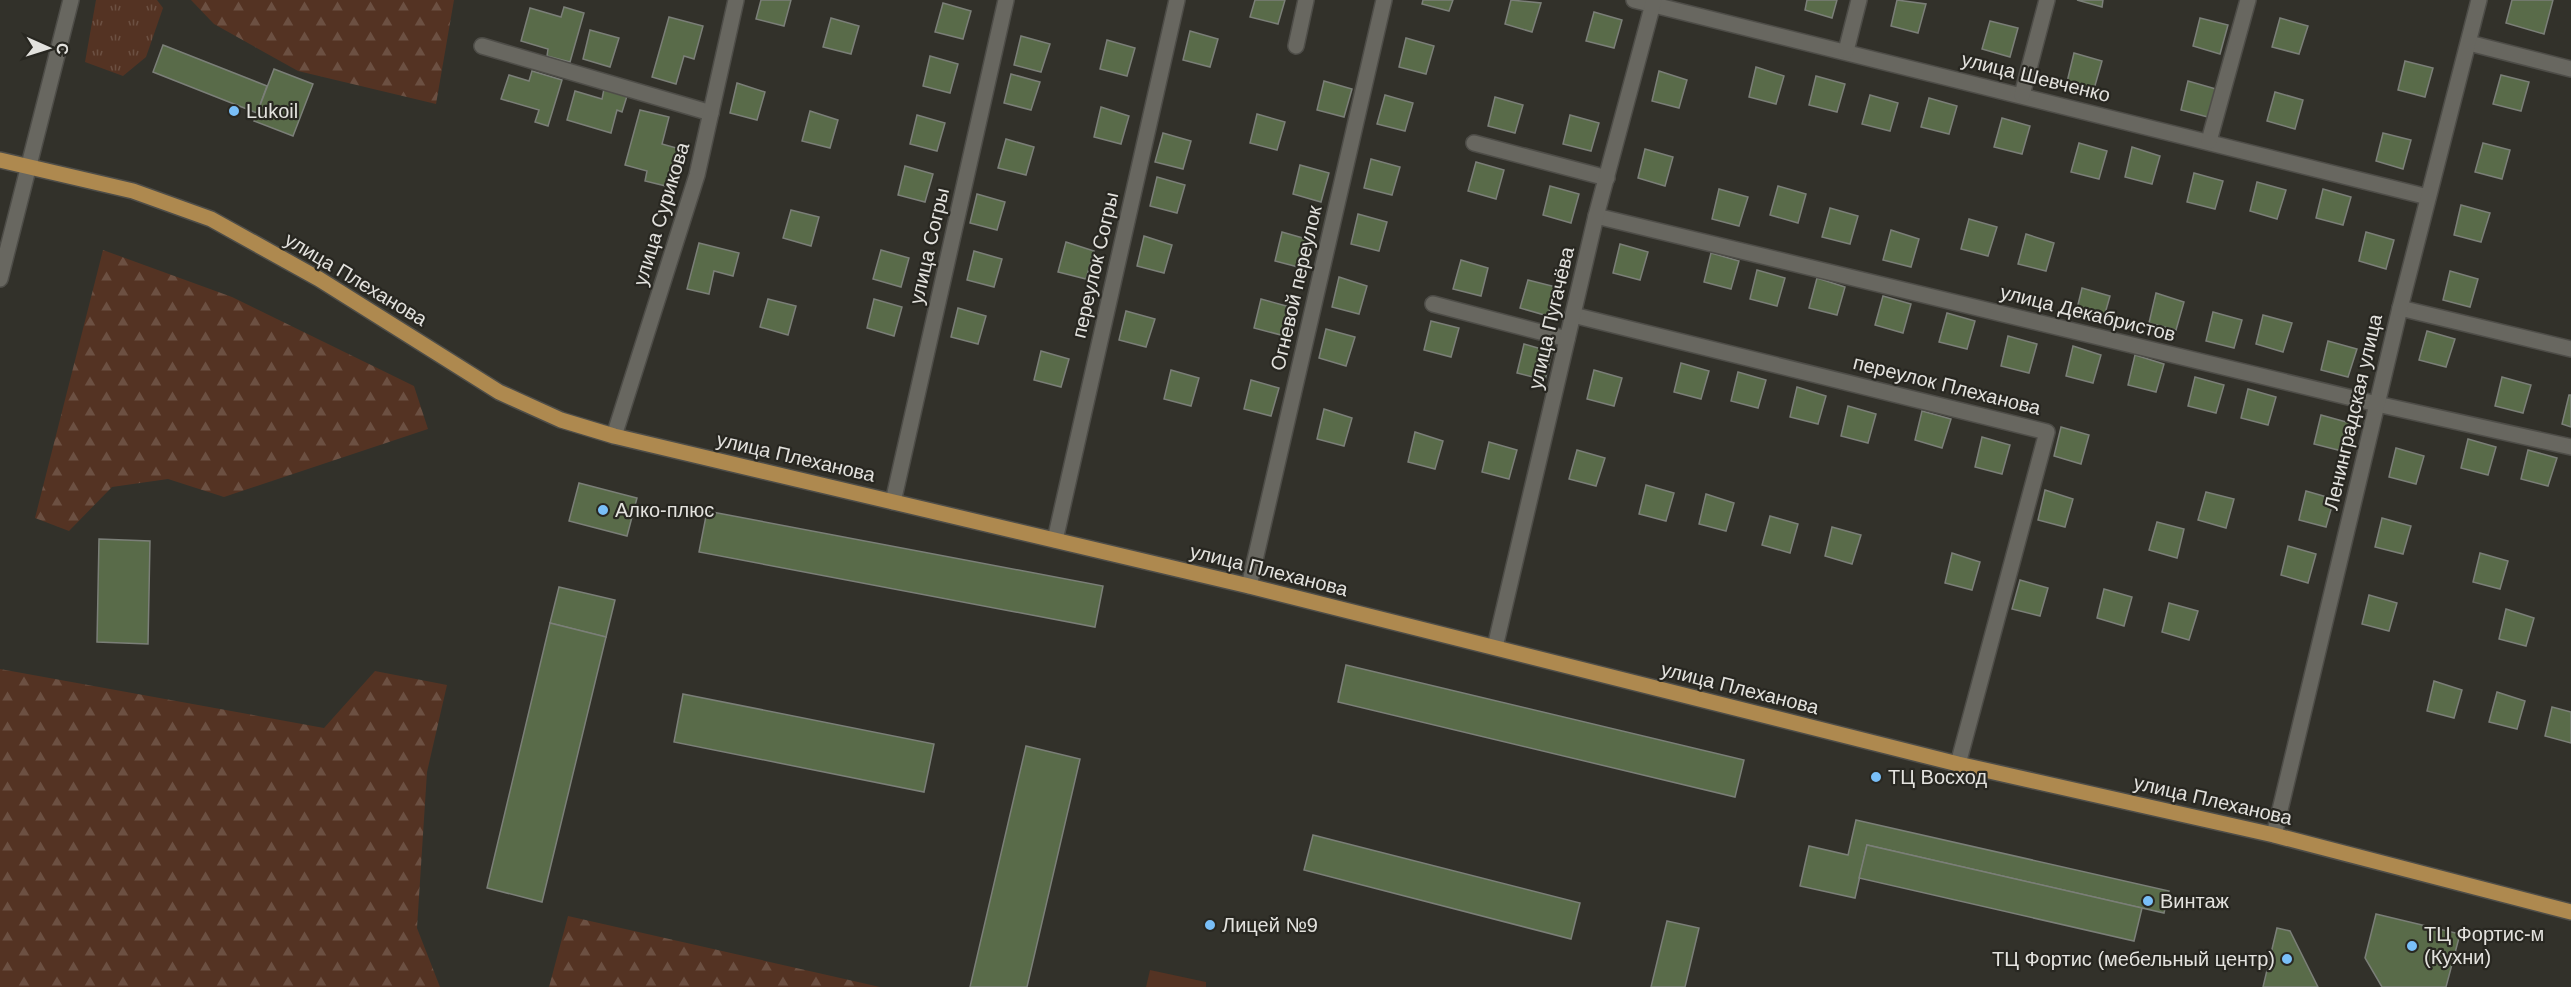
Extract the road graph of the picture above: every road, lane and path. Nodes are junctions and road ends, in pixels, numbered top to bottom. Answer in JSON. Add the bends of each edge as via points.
{"nodes":[{"id":1,"x":71,"y":0,"type":"edge"},
{"id":2,"x":736,"y":0,"type":"edge"},
{"id":3,"x":1005,"y":0,"type":"edge"},
{"id":4,"x":1177,"y":0,"type":"edge"},
{"id":5,"x":1306,"y":0,"type":"edge"},
{"id":6,"x":1384,"y":0,"type":"edge"},
{"id":7,"x":1634,"y":0,"type":"edge"},
{"id":8,"x":1859,"y":0,"type":"edge"},
{"id":9,"x":2047,"y":0,"type":"edge"},
{"id":10,"x":2248,"y":0,"type":"edge"},
{"id":11,"x":2479,"y":0,"type":"edge"},
{"id":12,"x":1654,"y":2,"type":"edge"},
{"id":13,"x":2469,"y":43,"type":"junction"},
{"id":14,"x":482,"y":46,"type":"dead end"},
{"id":15,"x":1296,"y":46,"type":"dead end"},
{"id":16,"x":1846,"y":51,"type":"junction"},
{"id":17,"x":2571,"y":69,"type":"edge"},
{"id":18,"x":2022,"y":95,"type":"junction"},
{"id":19,"x":711,"y":113,"type":"junction"},
{"id":20,"x":2209,"y":141,"type":"junction"},
{"id":21,"x":1474,"y":143,"type":"dead end"},
{"id":22,"x":0,"y":160,"type":"edge"},
{"id":23,"x":27,"y":167,"type":"junction"},
{"id":24,"x":1607,"y":178,"type":"junction"},
{"id":25,"x":2428,"y":197,"type":"junction"},
{"id":26,"x":1596,"y":216,"type":"junction"},
{"id":27,"x":0,"y":279,"type":"edge"},
{"id":28,"x":1433,"y":304,"type":"dead end"},
{"id":29,"x":2400,"y":308,"type":"junction"},
{"id":30,"x":1573,"y":315,"type":"junction"},
{"id":31,"x":1567,"y":339,"type":"junction"},
{"id":32,"x":2571,"y":349,"type":"edge"},
{"id":33,"x":2377,"y":404,"type":"junction"},
{"id":34,"x":614,"y":436,"type":"junction"},
{"id":35,"x":2571,"y":447,"type":"edge"},
{"id":36,"x":892,"y":502,"type":"junction"},
{"id":37,"x":1055,"y":540,"type":"junction"},
{"id":38,"x":1249,"y":586,"type":"junction"},
{"id":39,"x":1495,"y":647,"type":"junction"},
{"id":40,"x":1958,"y":764,"type":"junction"},
{"id":41,"x":2274,"y":835,"type":"junction"},
{"id":42,"x":2571,"y":912,"type":"edge"}],
"edges":[{"from":1,"to":23,"type":"street"},
{"from":2,"to":19,"type":"street","name":"улица Сурикова"},
{"from":3,"to":36,"type":"street","name":"улица Согры"},
{"from":4,"to":37,"type":"street","name":"переулок Согры"},
{"from":5,"to":15,"type":"street"},
{"from":6,"to":38,"type":"street","name":"Огневой переулок"},
{"from":7,"to":12,"type":"street","name":"улица Шевченко"},
{"from":8,"to":16,"type":"street"},
{"from":9,"to":18,"type":"street"},
{"from":10,"to":20,"type":"street"},
{"from":11,"to":13,"type":"street","name":"Ленинградская улица"},
{"from":12,"to":16,"type":"street","name":"улица Шевченко"},
{"from":12,"to":24,"type":"street","name":"улица Пугачёва"},
{"from":13,"to":17,"type":"street"},
{"from":13,"to":25,"type":"street","name":"Ленинградская улица"},
{"from":14,"to":19,"type":"street"},
{"from":16,"to":18,"type":"street","name":"улица Шевченко"},
{"from":18,"to":20,"type":"street","name":"улица Шевченко"},
{"from":19,"to":34,"type":"street","name":"улица Сурикова","via":[[697,175]]},
{"from":20,"to":25,"type":"street","name":"улица Шевченко"},
{"from":21,"to":24,"type":"street"},
{"from":22,"to":23,"type":"main road","name":"улица Плеханова"},
{"from":23,"to":27,"type":"street"},
{"from":23,"to":34,"type":"main road","name":"улица Плеханова","via":[[133,190],[211,219],[319,279],[499,392],[561,420]]},
{"from":24,"to":26,"type":"street","name":"улица Пугачёва"},
{"from":25,"to":29,"type":"street","name":"Ленинградская улица"},
{"from":26,"to":30,"type":"street","name":"улица Пугачёва"},
{"from":26,"to":33,"type":"street","name":"улица Декабристов"},
{"from":28,"to":31,"type":"street"},
{"from":29,"to":32,"type":"street"},
{"from":29,"to":33,"type":"street","name":"Ленинградская улица"},
{"from":30,"to":31,"type":"street","name":"улица Пугачёва"},
{"from":30,"to":40,"type":"street","name":"переулок Плеханова","via":[[2047,432]]},
{"from":31,"to":39,"type":"street","name":"улица Пугачёва"},
{"from":33,"to":35,"type":"street","name":"улица Декабристов"},
{"from":33,"to":41,"type":"street","name":"Ленинградская улица"},
{"from":34,"to":36,"type":"main road","name":"улица Плеханова"},
{"from":36,"to":37,"type":"main road","name":"улица Плеханова"},
{"from":37,"to":38,"type":"main road","name":"улица Плеханова"},
{"from":38,"to":39,"type":"main road","name":"улица Плеханова"},
{"from":39,"to":40,"type":"main road","name":"улица Плеханова"},
{"from":40,"to":41,"type":"main road","name":"улица Плеханова"},
{"from":41,"to":42,"type":"main road","name":"улица Плеханова"}]}
